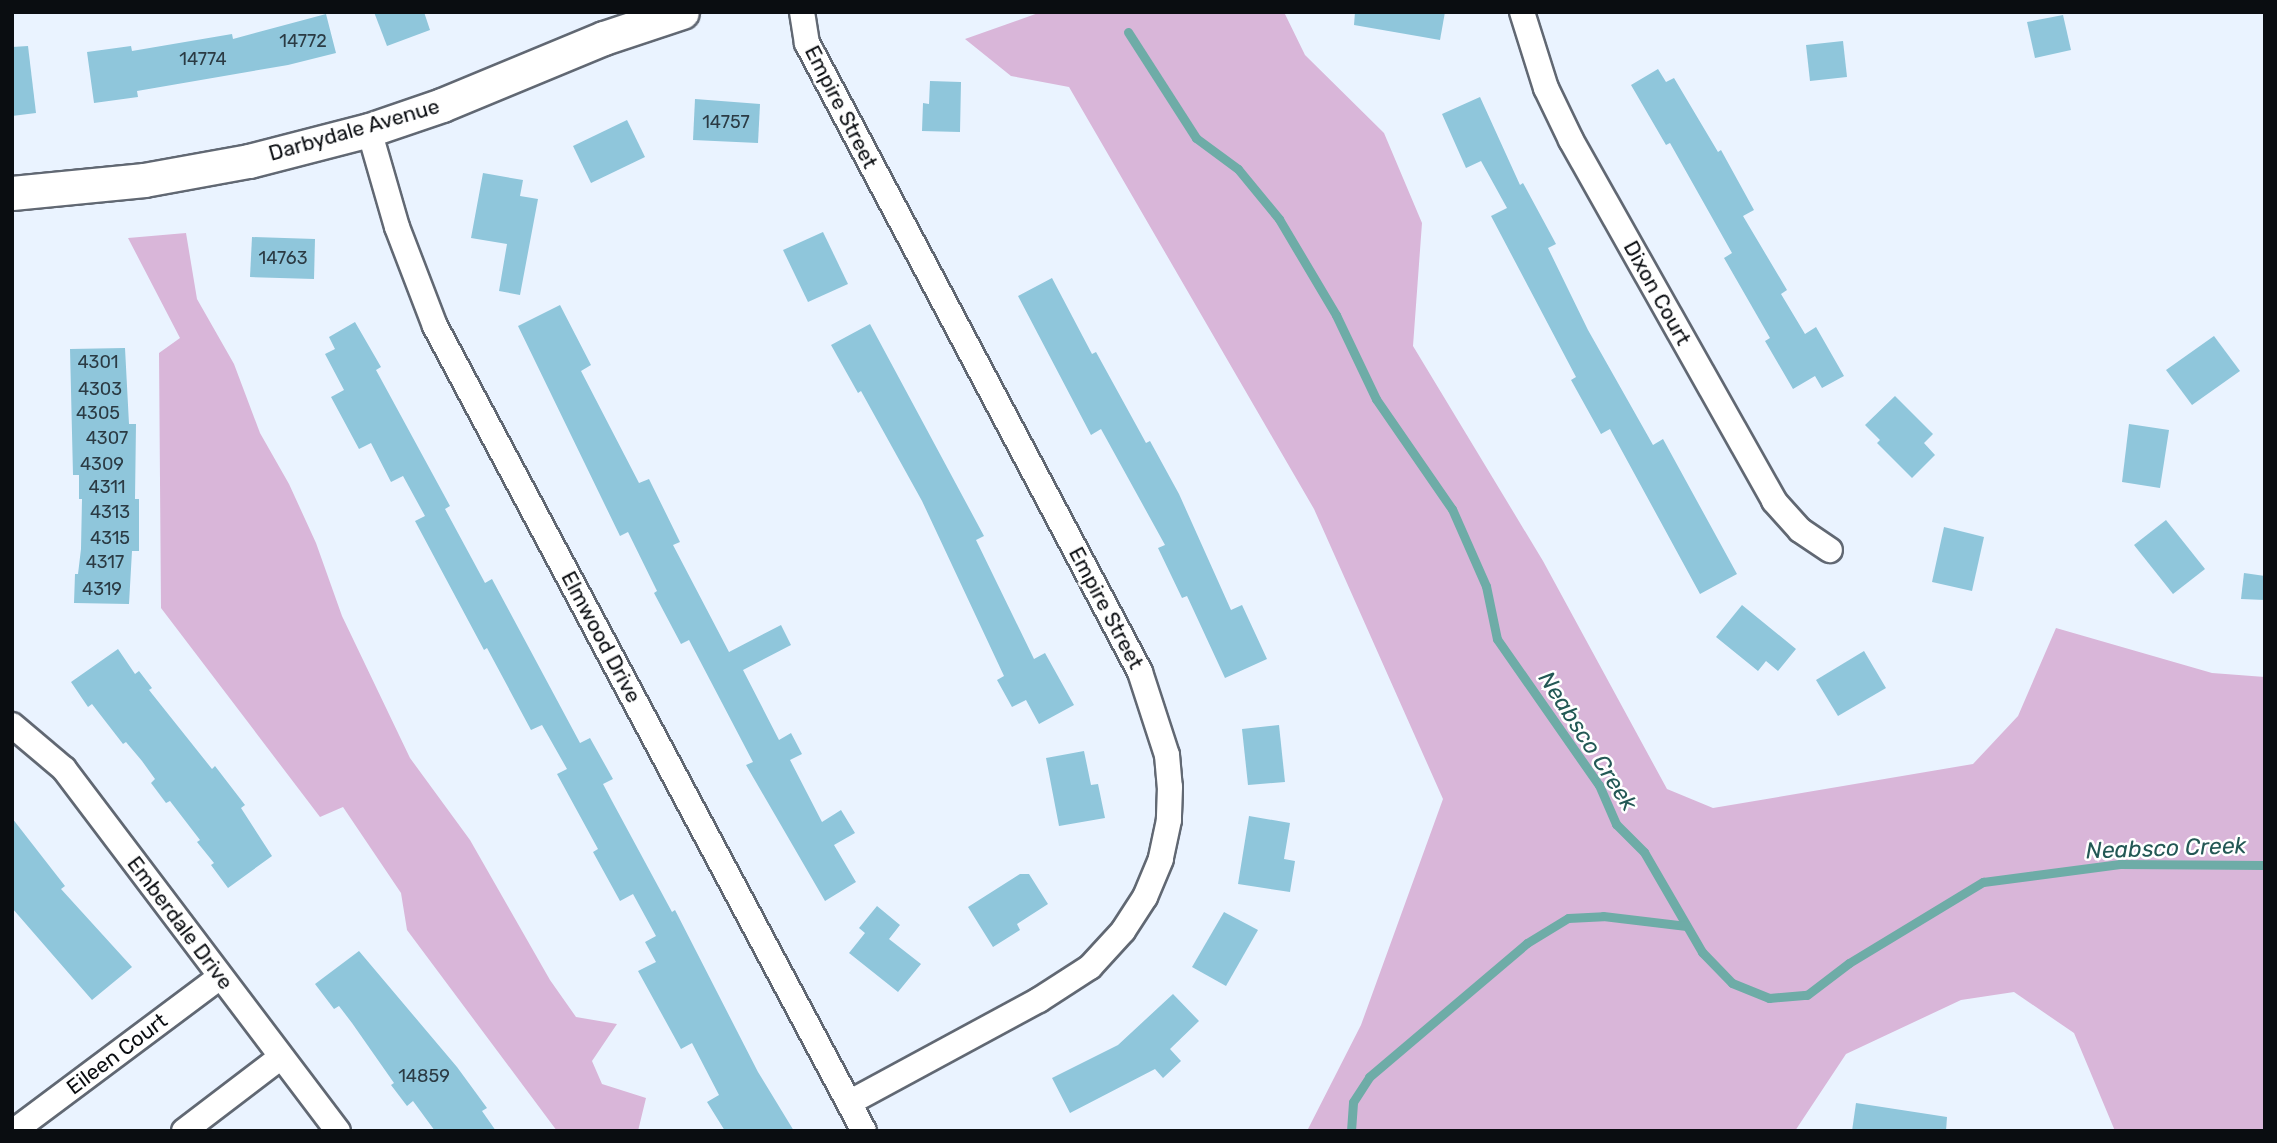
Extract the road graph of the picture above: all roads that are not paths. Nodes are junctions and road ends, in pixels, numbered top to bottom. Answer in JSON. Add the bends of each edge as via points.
{"nodes":[{"id":1,"x":682,"y":12,"type":"edge"},
{"id":2,"x":802,"y":12,"type":"edge"},
{"id":3,"x":1522,"y":12,"type":"edge"},
{"id":4,"x":369,"y":130,"type":"junction"},
{"id":5,"x":12,"y":193,"type":"edge"},
{"id":6,"x":1830,"y":550,"type":"dead end"},
{"id":7,"x":12,"y":726,"type":"edge"},
{"id":8,"x":220,"y":977,"type":"junction"},
{"id":9,"x":281,"y":1057,"type":"junction"},
{"id":10,"x":850,"y":1102,"type":"junction"},
{"id":11,"x":14,"y":1131,"type":"edge"},
{"id":12,"x":184,"y":1131,"type":"edge"},
{"id":13,"x":338,"y":1131,"type":"edge"},
{"id":14,"x":864,"y":1131,"type":"edge"}],
"edges":[{"from":1,"to":4,"type":"street","name":"Darbydale Avenue"},
{"from":2,"to":10,"type":"street","name":"Empire Street","via":[[807,43],[1140,673],[1167,755],[1170,788],[1161,859],[1145,897],[1123,931],[1090,967],[1039,1000]]},
{"from":3,"to":6,"type":"street","name":"Dixon Court","via":[[1546,88],[1571,140],[1774,501],[1800,530]]},
{"from":4,"to":5,"type":"street","name":"Darbydale Avenue","via":[[249,161],[145,180]]},
{"from":4,"to":10,"type":"street","name":"Elmwood Drive","via":[[412,270],[435,326]]},
{"from":7,"to":8,"type":"street","name":"Emberdale Drive","via":[[64,769]]},
{"from":8,"to":9,"type":"street","name":"Emberdale Drive"},
{"from":8,"to":11,"type":"street","name":"Eileen Court"},
{"from":9,"to":12,"type":"street"},
{"from":9,"to":13,"type":"street","name":"Emberdale Drive"},
{"from":10,"to":14,"type":"street","name":"Elmwood Drive"}]}
